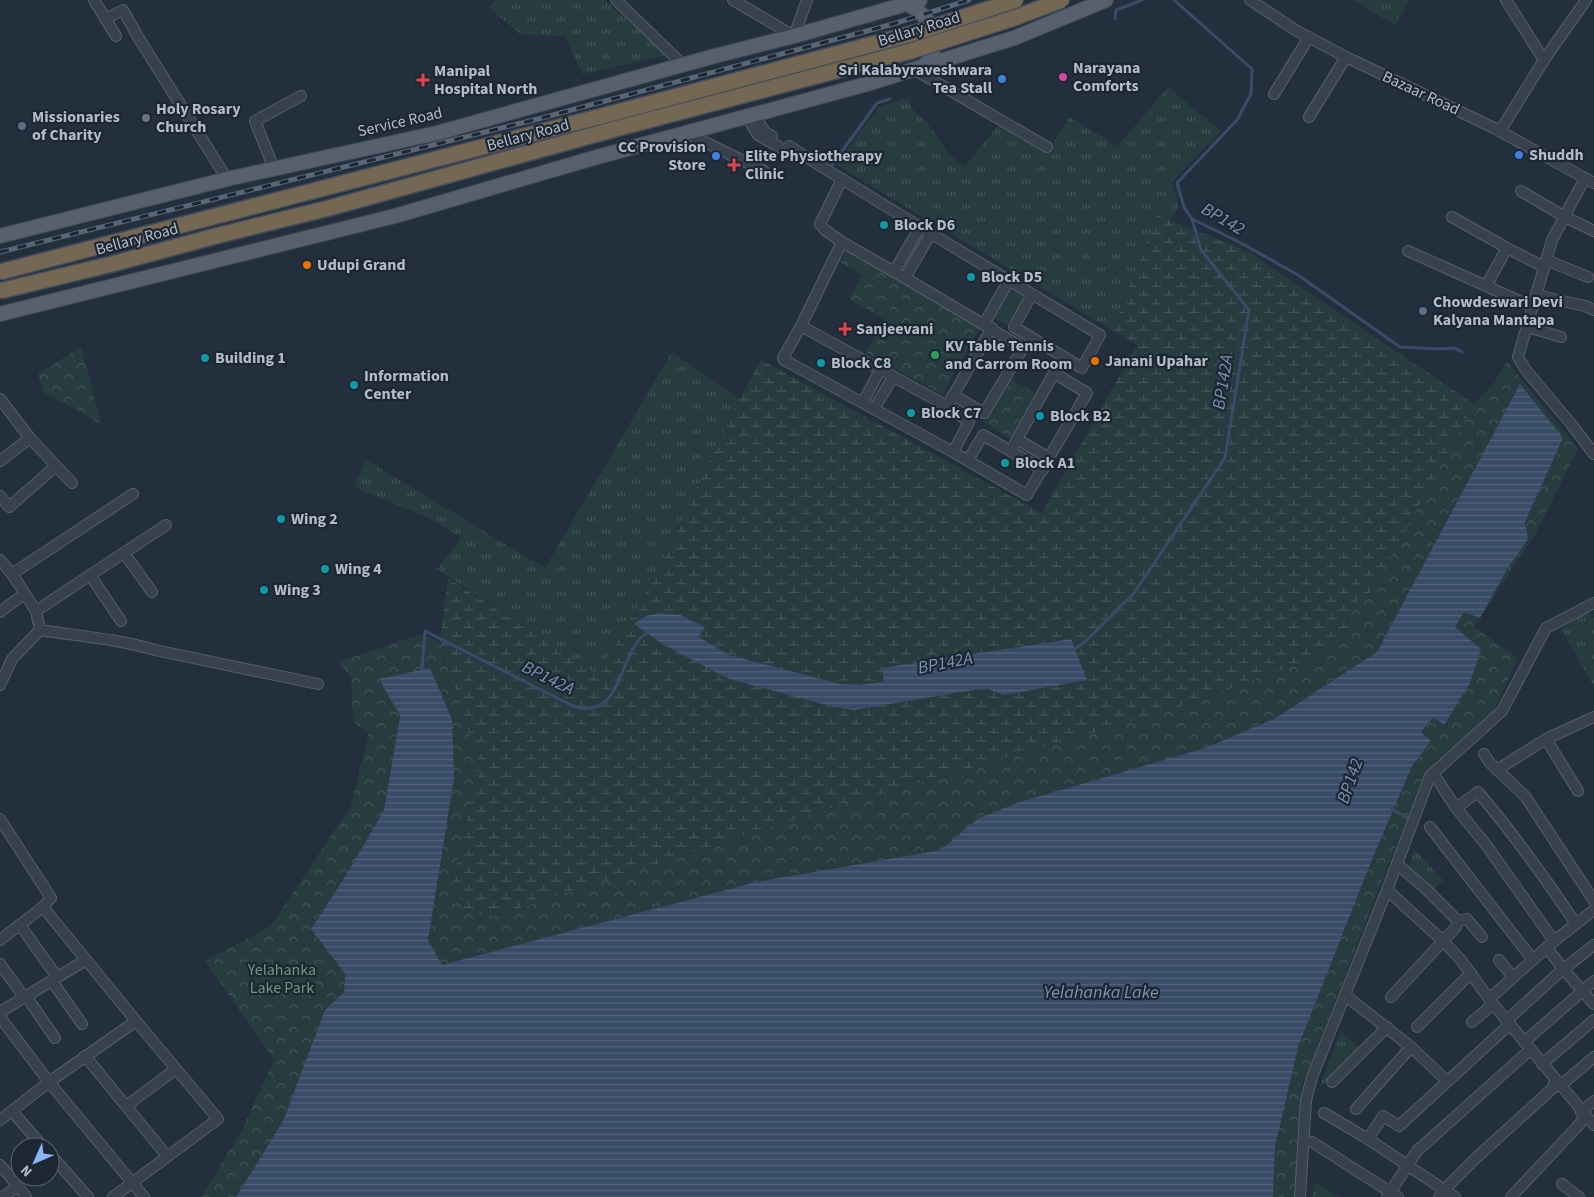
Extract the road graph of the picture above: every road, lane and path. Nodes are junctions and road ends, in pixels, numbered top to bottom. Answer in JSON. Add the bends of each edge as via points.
{"nodes":[{"id":1,"x":94,"y":0,"type":"edge"},
{"id":2,"x":616,"y":0,"type":"edge"},
{"id":3,"x":733,"y":0,"type":"edge"},
{"id":4,"x":807,"y":0,"type":"edge"},
{"id":5,"x":1016,"y":0,"type":"edge"},
{"id":6,"x":1062,"y":0,"type":"edge"},
{"id":7,"x":1106,"y":0,"type":"edge"},
{"id":8,"x":1250,"y":0,"type":"edge"},
{"id":9,"x":1506,"y":0,"type":"edge"},
{"id":10,"x":1587,"y":0,"type":"edge"},
{"id":11,"x":913,"y":2,"type":"edge"},
{"id":12,"x":1594,"y":4,"type":"edge"},
{"id":13,"x":105,"y":19,"type":"junction"},
{"id":14,"x":116,"y":36,"type":"dead end"},
{"id":15,"x":794,"y":36,"type":"junction"},
{"id":16,"x":1309,"y":37,"type":"junction"},
{"id":17,"x":1346,"y":57,"type":"junction"},
{"id":18,"x":1544,"y":60,"type":"junction"},
{"id":19,"x":683,"y":65,"type":"junction"},
{"id":20,"x":919,"y":69,"type":"junction"},
{"id":21,"x":1274,"y":94,"type":"dead end"},
{"id":22,"x":300,"y":96,"type":"dead end"},
{"id":23,"x":751,"y":116,"type":"junction"},
{"id":24,"x":1309,"y":117,"type":"dead end"},
{"id":25,"x":1500,"y":132,"type":"junction"},
{"id":26,"x":686,"y":134,"type":"junction"},
{"id":27,"x":784,"y":146,"type":"junction"},
{"id":28,"x":1047,"y":147,"type":"dead end"},
{"id":29,"x":274,"y":169,"type":"junction"},
{"id":30,"x":764,"y":171,"type":"dead end"},
{"id":31,"x":227,"y":179,"type":"junction"},
{"id":32,"x":841,"y":181,"type":"junction"},
{"id":33,"x":1589,"y":181,"type":"edge"},
{"id":34,"x":1521,"y":191,"type":"dead end"},
{"id":35,"x":1452,"y":217,"type":"dead end"},
{"id":36,"x":1564,"y":217,"type":"junction"},
{"id":37,"x":920,"y":227,"type":"junction"},
{"id":38,"x":1594,"y":231,"type":"edge"},
{"id":39,"x":931,"y":233,"type":"junction"},
{"id":40,"x":0,"y":236,"type":"edge"},
{"id":41,"x":842,"y":242,"type":"junction"},
{"id":42,"x":1507,"y":248,"type":"junction"},
{"id":43,"x":1408,"y":251,"type":"dead end"},
{"id":44,"x":1545,"y":264,"type":"junction"},
{"id":45,"x":0,"y":272,"type":"edge"},
{"id":46,"x":894,"y":272,"type":"junction"},
{"id":47,"x":1588,"y":277,"type":"dead end"},
{"id":48,"x":906,"y":278,"type":"junction"},
{"id":49,"x":1009,"y":280,"type":"junction"},
{"id":50,"x":1486,"y":286,"type":"junction"},
{"id":51,"x":0,"y":291,"type":"edge"},
{"id":52,"x":1032,"y":294,"type":"junction"},
{"id":53,"x":1536,"y":295,"type":"junction"},
{"id":54,"x":1533,"y":307,"type":"junction"},
{"id":55,"x":1594,"y":310,"type":"edge"},
{"id":56,"x":0,"y":314,"type":"edge"},
{"id":57,"x":801,"y":326,"type":"junction"},
{"id":58,"x":988,"y":326,"type":"junction"},
{"id":59,"x":1528,"y":327,"type":"junction"},
{"id":60,"x":1561,"y":337,"type":"dead end"},
{"id":61,"x":1063,"y":357,"type":"junction"},
{"id":62,"x":880,"y":370,"type":"junction"},
{"id":63,"x":1054,"y":373,"type":"junction"},
{"id":64,"x":893,"y":377,"type":"junction"},
{"id":65,"x":953,"y":395,"type":"junction"},
{"id":66,"x":0,"y":399,"type":"edge"},
{"id":67,"x":862,"y":402,"type":"junction"},
{"id":68,"x":947,"y":406,"type":"junction"},
{"id":69,"x":874,"y":409,"type":"junction"},
{"id":70,"x":30,"y":438,"type":"junction"},
{"id":71,"x":1017,"y":439,"type":"junction"},
{"id":72,"x":1011,"y":451,"type":"junction"},
{"id":73,"x":953,"y":452,"type":"junction"},
{"id":74,"x":1594,"y":454,"type":"edge"},
{"id":75,"x":1049,"y":458,"type":"junction"},
{"id":76,"x":0,"y":460,"type":"edge"},
{"id":77,"x":968,"y":460,"type":"junction"},
{"id":78,"x":56,"y":466,"type":"junction"},
{"id":79,"x":1043,"y":470,"type":"junction"},
{"id":80,"x":72,"y":483,"type":"dead end"},
{"id":81,"x":133,"y":494,"type":"dead end"},
{"id":82,"x":0,"y":496,"type":"edge"},
{"id":83,"x":166,"y":524,"type":"dead end"},
{"id":84,"x":124,"y":553,"type":"junction"},
{"id":85,"x":0,"y":560,"type":"edge"},
{"id":86,"x":12,"y":574,"type":"junction"},
{"id":87,"x":90,"y":575,"type":"junction"},
{"id":88,"x":152,"y":592,"type":"dead end"},
{"id":89,"x":24,"y":594,"type":"junction"},
{"id":90,"x":1594,"y":603,"type":"edge"},
{"id":91,"x":36,"y":611,"type":"junction"},
{"id":92,"x":0,"y":612,"type":"edge"},
{"id":93,"x":121,"y":621,"type":"dead end"},
{"id":94,"x":40,"y":630,"type":"junction"},
{"id":95,"x":318,"y":684,"type":"dead end"},
{"id":96,"x":0,"y":685,"type":"edge"},
{"id":97,"x":1594,"y":717,"type":"edge"},
{"id":98,"x":1546,"y":739,"type":"junction"},
{"id":99,"x":1484,"y":754,"type":"dead end"},
{"id":100,"x":1497,"y":770,"type":"junction"},
{"id":101,"x":1438,"y":779,"type":"dead end"},
{"id":102,"x":1578,"y":791,"type":"dead end"},
{"id":103,"x":1456,"y":808,"type":"junction"},
{"id":104,"x":0,"y":819,"type":"edge"},
{"id":105,"x":1430,"y":826,"type":"dead end"},
{"id":106,"x":1397,"y":864,"type":"junction"},
{"id":107,"x":1387,"y":890,"type":"junction"},
{"id":108,"x":1594,"y":901,"type":"edge"},
{"id":109,"x":43,"y":907,"type":"junction"},
{"id":110,"x":1594,"y":910,"type":"edge"},
{"id":111,"x":1458,"y":921,"type":"junction"},
{"id":112,"x":1576,"y":924,"type":"junction"},
{"id":113,"x":20,"y":925,"type":"junction"},
{"id":114,"x":1482,"y":937,"type":"dead end"},
{"id":115,"x":0,"y":940,"type":"edge"},
{"id":116,"x":1443,"y":941,"type":"junction"},
{"id":117,"x":1551,"y":945,"type":"junction"},
{"id":118,"x":1594,"y":945,"type":"edge"},
{"id":119,"x":86,"y":960,"type":"junction"},
{"id":120,"x":1500,"y":960,"type":"dead end"},
{"id":121,"x":1533,"y":960,"type":"junction"},
{"id":122,"x":0,"y":964,"type":"edge"},
{"id":123,"x":1564,"y":970,"type":"junction"},
{"id":124,"x":1471,"y":973,"type":"junction"},
{"id":125,"x":1513,"y":977,"type":"junction"},
{"id":126,"x":54,"y":979,"type":"junction"},
{"id":127,"x":1594,"y":981,"type":"edge"},
{"id":128,"x":1583,"y":991,"type":"junction"},
{"id":129,"x":1345,"y":995,"type":"junction"},
{"id":130,"x":25,"y":997,"type":"junction"},
{"id":131,"x":1391,"y":997,"type":"dead end"},
{"id":132,"x":1491,"y":1002,"type":"junction"},
{"id":133,"x":1594,"y":1004,"type":"edge"},
{"id":134,"x":0,"y":1012,"type":"edge"},
{"id":135,"x":0,"y":1017,"type":"edge"},
{"id":136,"x":1594,"y":1020,"type":"edge"},
{"id":137,"x":136,"y":1021,"type":"junction"},
{"id":138,"x":1472,"y":1022,"type":"dead end"},
{"id":139,"x":1508,"y":1022,"type":"junction"},
{"id":140,"x":82,"y":1024,"type":"dead end"},
{"id":141,"x":1386,"y":1027,"type":"junction"},
{"id":142,"x":1417,"y":1027,"type":"dead end"},
{"id":143,"x":55,"y":1038,"type":"dead end"},
{"id":144,"x":1527,"y":1046,"type":"junction"},
{"id":145,"x":1411,"y":1048,"type":"junction"},
{"id":146,"x":85,"y":1056,"type":"junction"},
{"id":147,"x":1594,"y":1056,"type":"edge"},
{"id":148,"x":1542,"y":1064,"type":"junction"},
{"id":149,"x":176,"y":1069,"type":"junction"},
{"id":150,"x":49,"y":1082,"type":"junction"},
{"id":151,"x":1332,"y":1082,"type":"dead end"},
{"id":152,"x":1447,"y":1082,"type":"junction"},
{"id":153,"x":1557,"y":1083,"type":"junction"},
{"id":154,"x":1594,"y":1101,"type":"edge"},
{"id":155,"x":126,"y":1106,"type":"junction"},
{"id":156,"x":1356,"y":1109,"type":"dead end"},
{"id":157,"x":12,"y":1111,"type":"junction"},
{"id":158,"x":1324,"y":1113,"type":"dead end"},
{"id":159,"x":1583,"y":1113,"type":"junction"},
{"id":160,"x":0,"y":1120,"type":"edge"},
{"id":161,"x":1594,"y":1125,"type":"edge"},
{"id":162,"x":35,"y":1137,"type":"edge"},
{"id":163,"x":1368,"y":1139,"type":"junction"},
{"id":164,"x":1312,"y":1142,"type":"dead end"},
{"id":165,"x":167,"y":1156,"type":"junction"},
{"id":166,"x":0,"y":1165,"type":"edge"},
{"id":167,"x":60,"y":1165,"type":"edge"},
{"id":168,"x":1407,"y":1165,"type":"junction"},
{"id":169,"x":10,"y":1177,"type":"edge"},
{"id":170,"x":132,"y":1182,"type":"junction"},
{"id":171,"x":1562,"y":1184,"type":"dead end"},
{"id":172,"x":17,"y":1187,"type":"edge"},
{"id":173,"x":1442,"y":1193,"type":"edge"},
{"id":174,"x":1391,"y":1195,"type":"edge"},
{"id":175,"x":3,"y":1197,"type":"edge"},
{"id":176,"x":88,"y":1197,"type":"edge"},
{"id":177,"x":113,"y":1197,"type":"edge"},
{"id":178,"x":144,"y":1197,"type":"edge"},
{"id":179,"x":1300,"y":1197,"type":"edge"},
{"id":180,"x":1455,"y":1197,"type":"edge"},
{"id":181,"x":1511,"y":1197,"type":"edge"},
{"id":182,"x":1579,"y":1197,"type":"edge"}],
"edges":[{"from":1,"to":13,"type":"street"},
{"from":2,"to":19,"type":"street"},
{"from":3,"to":15,"type":"street"},
{"from":4,"to":15,"type":"street"},
{"from":5,"to":45,"type":"highway","name":"Bellary Road","bridge":true,"via":[[827,57]]},
{"from":6,"to":51,"type":"highway","name":"Bellary Road","bridge":true,"via":[[911,51],[329,208]]},
{"from":7,"to":20,"type":"main road","via":[[1014,38]]},
{"from":8,"to":16,"type":"street","name":"Bazaar Road"},
{"from":9,"to":18,"type":"street"},
{"from":10,"to":12,"type":"street"},
{"from":10,"to":18,"type":"street"},
{"from":11,"to":15,"type":"main road","name":"Service Road"},
{"from":11,"to":20,"type":"main road","via":[[933,31],[931,59]]},
{"from":13,"to":14,"type":"street"},
{"from":13,"to":31,"type":"street","via":[[123,10]]},
{"from":15,"to":19,"type":"main road","name":"Service Road"},
{"from":16,"to":17,"type":"street","name":"Bazaar Road"},
{"from":16,"to":21,"type":"street"},
{"from":17,"to":24,"type":"street"},
{"from":17,"to":25,"type":"street","name":"Bazaar Road"},
{"from":18,"to":25,"type":"street"},
{"from":19,"to":29,"type":"main road","name":"Service Road","via":[[437,132]]},
{"from":20,"to":23,"type":"main road"},
{"from":20,"to":28,"type":"street"},
{"from":22,"to":29,"type":"street","via":[[255,120]]},
{"from":23,"to":26,"type":"main road"},
{"from":23,"to":27,"type":"street","via":[[764,132]]},
{"from":23,"to":27,"type":"street","via":[[758,135]]},
{"from":25,"to":33,"type":"street","name":"Bazaar Road"},
{"from":26,"to":30,"type":"street"},
{"from":26,"to":56,"type":"main road","via":[[395,216]]},
{"from":27,"to":32,"type":"street"},
{"from":29,"to":31,"type":"main road","name":"Service Road"},
{"from":31,"to":40,"type":"main road","name":"Service Road"},
{"from":32,"to":37,"type":"street"},
{"from":32,"to":41,"type":"street","via":[[820,224]]},
{"from":33,"to":36,"type":"street"},
{"from":34,"to":36,"type":"street"},
{"from":35,"to":42,"type":"street"},
{"from":36,"to":38,"type":"street"},
{"from":36,"to":44,"type":"street","via":[[1552,240]]},
{"from":37,"to":39,"type":"street"},
{"from":37,"to":46,"type":"street"},
{"from":39,"to":48,"type":"street"},
{"from":39,"to":49,"type":"street"},
{"from":41,"to":46,"type":"street"},
{"from":41,"to":57,"type":"street"},
{"from":42,"to":44,"type":"street"},
{"from":42,"to":50,"type":"street"},
{"from":43,"to":50,"type":"street"},
{"from":44,"to":47,"type":"street"},
{"from":44,"to":53,"type":"street"},
{"from":46,"to":48,"type":"street"},
{"from":48,"to":58,"type":"street"},
{"from":49,"to":52,"type":"street"},
{"from":49,"to":58,"type":"street"},
{"from":50,"to":54,"type":"street"},
{"from":52,"to":61,"type":"street","via":[[1014,327]]},
{"from":52,"to":61,"type":"street","via":[[1100,335],[1082,368]]},
{"from":53,"to":54,"type":"street"},
{"from":53,"to":55,"type":"street"},
{"from":54,"to":59,"type":"street"},
{"from":57,"to":62,"type":"street"},
{"from":57,"to":67,"type":"street","via":[[784,359]]},
{"from":58,"to":65,"type":"street"},
{"from":58,"to":65,"type":"street","via":[[1022,349],[984,413]]},
{"from":59,"to":60,"type":"street"},
{"from":59,"to":74,"type":"street","via":[[1518,357]]},
{"from":61,"to":63,"type":"street"},
{"from":62,"to":64,"type":"street"},
{"from":62,"to":67,"type":"street"},
{"from":63,"to":71,"type":"street"},
{"from":63,"to":75,"type":"street","via":[[1087,393]]},
{"from":64,"to":68,"type":"street"},
{"from":64,"to":69,"type":"street"},
{"from":65,"to":68,"type":"street"},
{"from":66,"to":70,"type":"street"},
{"from":67,"to":69,"type":"street"},
{"from":68,"to":73,"type":"street","via":[[969,422]]},
{"from":69,"to":73,"type":"street"},
{"from":70,"to":76,"type":"street"},
{"from":70,"to":78,"type":"street"},
{"from":71,"to":72,"type":"street"},
{"from":71,"to":75,"type":"street"},
{"from":72,"to":77,"type":"street","via":[[983,435]]},
{"from":72,"to":79,"type":"street"},
{"from":73,"to":77,"type":"street"},
{"from":75,"to":79,"type":"street"},
{"from":77,"to":79,"type":"street","via":[[1027,495]]},
{"from":78,"to":80,"type":"street"},
{"from":78,"to":82,"type":"street","via":[[9,507]]},
{"from":81,"to":86,"type":"street"},
{"from":83,"to":84,"type":"street"},
{"from":84,"to":87,"type":"street"},
{"from":84,"to":88,"type":"street"},
{"from":85,"to":86,"type":"street"},
{"from":86,"to":89,"type":"street"},
{"from":87,"to":91,"type":"street"},
{"from":87,"to":93,"type":"street"},
{"from":89,"to":91,"type":"street"},
{"from":89,"to":92,"type":"street"},
{"from":90,"to":106,"type":"street","via":[[1546,628],[1502,711],[1430,776]]},
{"from":91,"to":94,"type":"street"},
{"from":94,"to":95,"type":"street","via":[[130,642]]},
{"from":94,"to":96,"type":"street","via":[[12,659]]},
{"from":97,"to":98,"type":"street"},
{"from":98,"to":100,"type":"street"},
{"from":98,"to":102,"type":"street"},
{"from":99,"to":100,"type":"street"},
{"from":100,"to":108,"type":"street","via":[[1525,796]]},
{"from":101,"to":103,"type":"street"},
{"from":103,"to":112,"type":"street","via":[[1478,792],[1531,859]]},
{"from":103,"to":117,"type":"street","via":[[1493,854]]},
{"from":104,"to":109,"type":"street","via":[[51,898]]},
{"from":105,"to":121,"type":"street"},
{"from":106,"to":107,"type":"street"},
{"from":106,"to":111,"type":"street"},
{"from":107,"to":116,"type":"street"},
{"from":107,"to":129,"type":"street"},
{"from":109,"to":113,"type":"street"},
{"from":109,"to":119,"type":"street"},
{"from":110,"to":112,"type":"street"},
{"from":111,"to":114,"type":"street","via":[[1467,919]]},
{"from":111,"to":116,"type":"street"},
{"from":112,"to":117,"type":"street"},
{"from":113,"to":115,"type":"street"},
{"from":113,"to":126,"type":"street"},
{"from":116,"to":124,"type":"street"},
{"from":116,"to":131,"type":"street"},
{"from":117,"to":121,"type":"street"},
{"from":117,"to":123,"type":"street"},
{"from":118,"to":123,"type":"street"},
{"from":119,"to":126,"type":"street"},
{"from":119,"to":137,"type":"street"},
{"from":120,"to":125,"type":"street"},
{"from":121,"to":125,"type":"street"},
{"from":122,"to":130,"type":"street"},
{"from":123,"to":128,"type":"street"},
{"from":123,"to":139,"type":"street"},
{"from":124,"to":132,"type":"street"},
{"from":124,"to":142,"type":"street"},
{"from":125,"to":132,"type":"street"},
{"from":126,"to":130,"type":"street"},
{"from":126,"to":140,"type":"street"},
{"from":127,"to":128,"type":"street"},
{"from":128,"to":133,"type":"street"},
{"from":128,"to":144,"type":"street"},
{"from":129,"to":141,"type":"street"},
{"from":129,"to":179,"type":"street","via":[[1306,1100]]},
{"from":130,"to":134,"type":"street"},
{"from":130,"to":143,"type":"street"},
{"from":132,"to":138,"type":"street"},
{"from":132,"to":139,"type":"street"},
{"from":135,"to":150,"type":"street"},
{"from":136,"to":148,"type":"street"},
{"from":137,"to":146,"type":"street"},
{"from":137,"to":149,"type":"street"},
{"from":139,"to":144,"type":"street"},
{"from":139,"to":152,"type":"street"},
{"from":141,"to":145,"type":"street"},
{"from":141,"to":151,"type":"street"},
{"from":144,"to":148,"type":"street"},
{"from":144,"to":168,"type":"street","via":[[1417,1151]]},
{"from":145,"to":152,"type":"street"},
{"from":145,"to":156,"type":"street"},
{"from":146,"to":150,"type":"street"},
{"from":146,"to":155,"type":"street"},
{"from":147,"to":153,"type":"street"},
{"from":148,"to":153,"type":"street"},
{"from":149,"to":155,"type":"street"},
{"from":149,"to":165,"type":"street","via":[[218,1119]]},
{"from":150,"to":157,"type":"street"},
{"from":150,"to":170,"type":"street"},
{"from":152,"to":163,"type":"street","via":[[1399,1126],[1383,1116]]},
{"from":153,"to":159,"type":"street"},
{"from":153,"to":173,"type":"street"},
{"from":154,"to":159,"type":"street"},
{"from":155,"to":165,"type":"street"},
{"from":157,"to":160,"type":"street"},
{"from":157,"to":162,"type":"street"},
{"from":158,"to":163,"type":"street"},
{"from":159,"to":161,"type":"street"},
{"from":159,"to":181,"type":"street","via":[[1576,1128]]},
{"from":163,"to":168,"type":"street"},
{"from":164,"to":174,"type":"street"},
{"from":165,"to":170,"type":"street"},
{"from":166,"to":169,"type":"street"},
{"from":167,"to":176,"type":"street"},
{"from":168,"to":173,"type":"street"},
{"from":168,"to":174,"type":"street"},
{"from":170,"to":177,"type":"street"},
{"from":170,"to":178,"type":"street"},
{"from":171,"to":182,"type":"street"},
{"from":172,"to":175,"type":"street"},
{"from":173,"to":180,"type":"street"}]}
